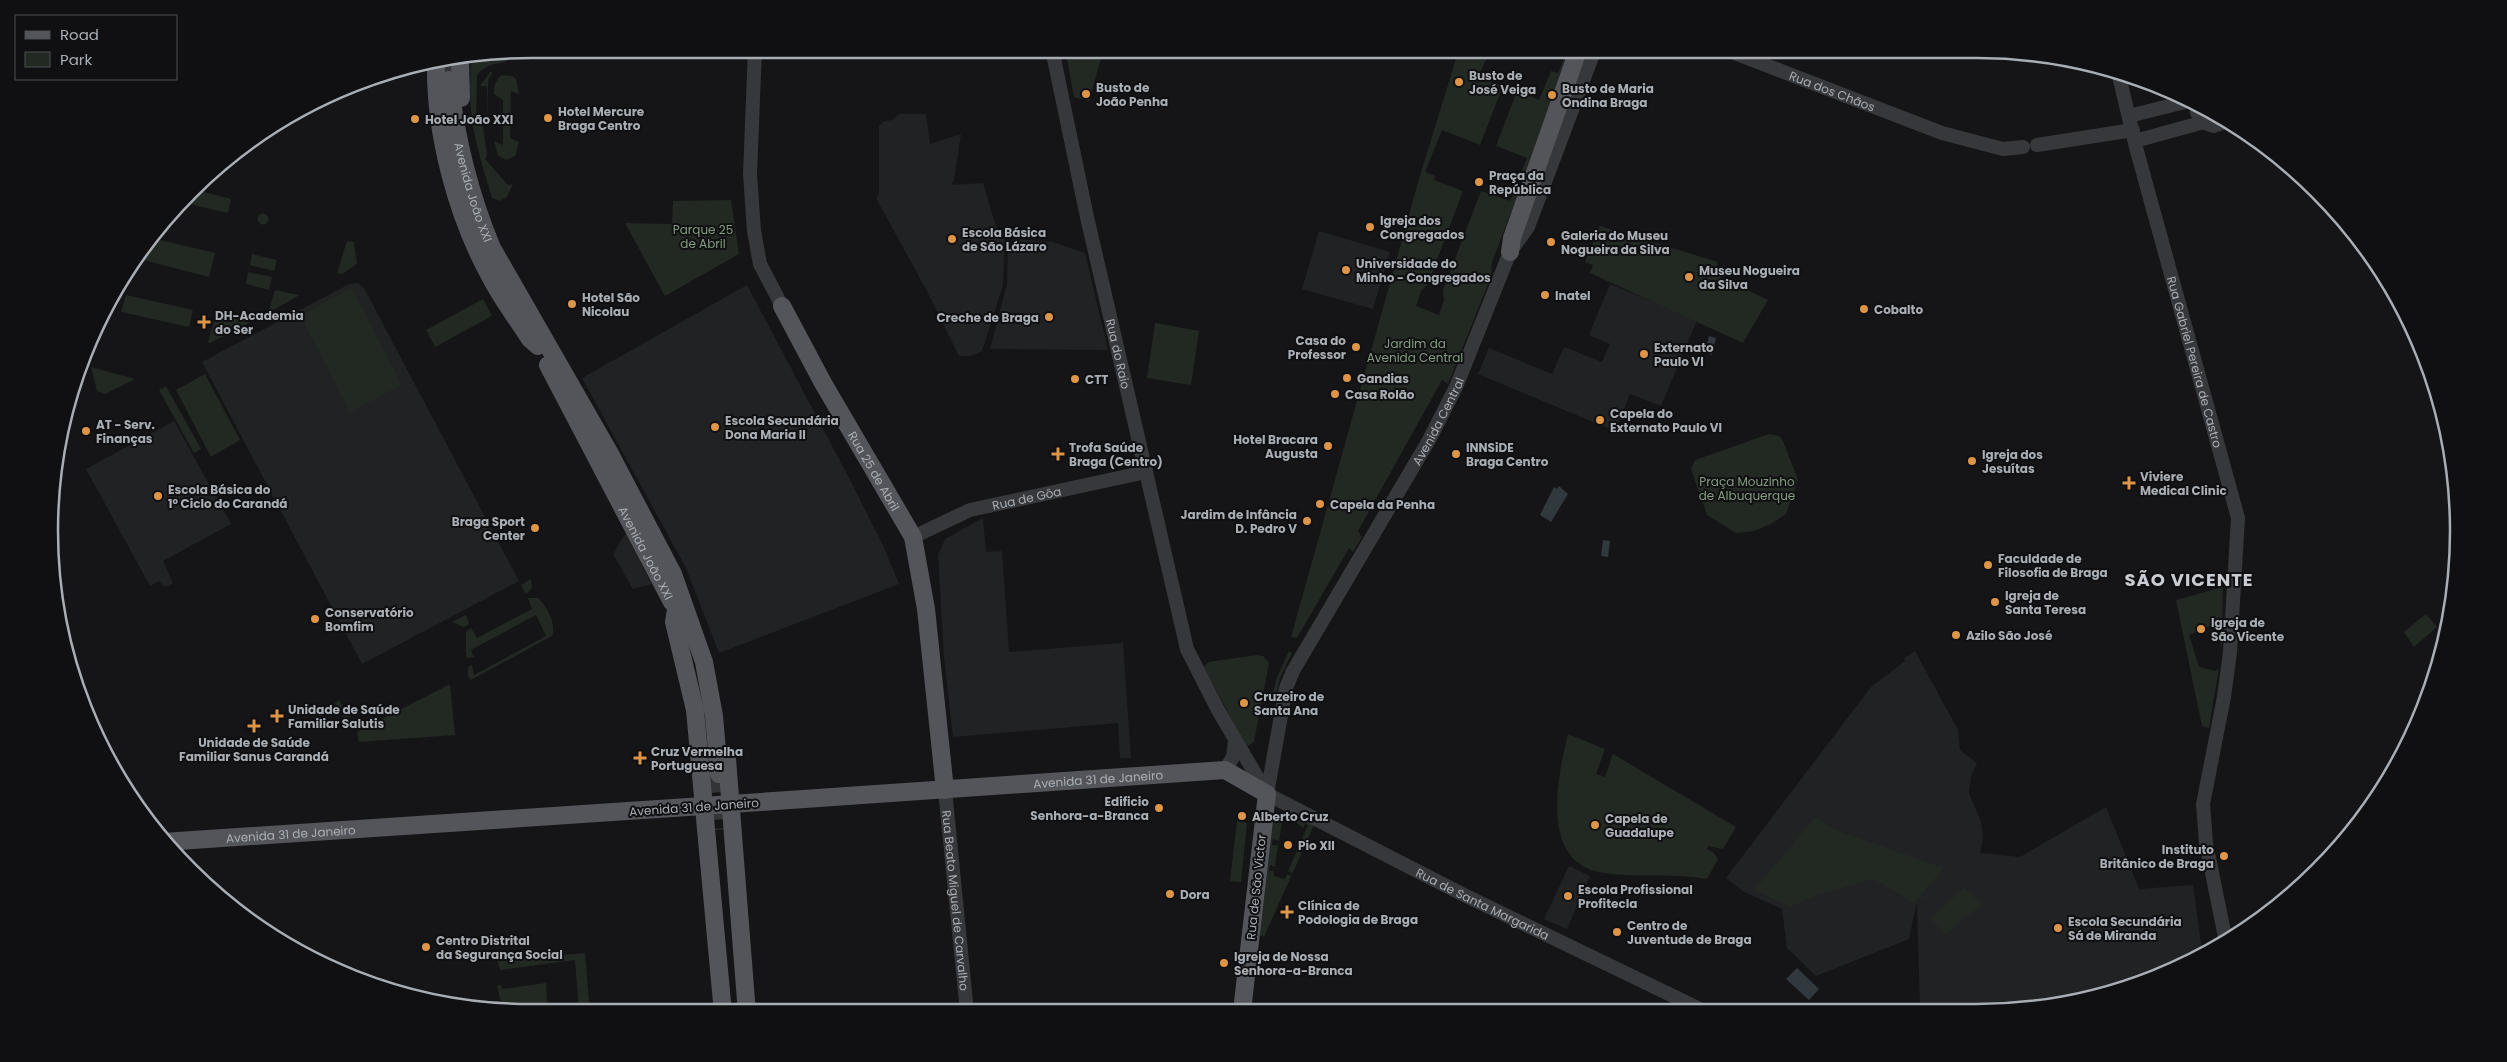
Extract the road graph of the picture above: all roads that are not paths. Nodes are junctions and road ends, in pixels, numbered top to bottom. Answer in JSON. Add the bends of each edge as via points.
{"nodes":[{"id":1,"x":755,"y":58,"type":"edge"},
{"id":2,"x":1054,"y":58,"type":"edge"},
{"id":3,"x":1592,"y":58,"type":"edge"},
{"id":4,"x":1747,"y":58,"type":"edge"},
{"id":5,"x":1575,"y":59,"type":"dead end"},
{"id":6,"x":460,"y":63,"type":"tunnel mouth"},
{"id":7,"x":443,"y":75,"type":"edge"},
{"id":8,"x":2120,"y":81,"type":"edge"},
{"id":9,"x":2179,"y":103,"type":"edge"},
{"id":10,"x":2196,"y":112,"type":"edge"},
{"id":11,"x":2129,"y":116,"type":"junction"},
{"id":12,"x":2204,"y":122,"type":"junction"},
{"id":13,"x":2218,"y":124,"type":"edge"},
{"id":14,"x":2134,"y":135,"type":"junction"},
{"id":15,"x":2037,"y":145,"type":"dead end"},
{"id":16,"x":2023,"y":148,"type":"dead end"},
{"id":17,"x":1510,"y":252,"type":"junction"},
{"id":18,"x":782,"y":306,"type":"joint"},
{"id":19,"x":566,"y":374,"type":"junction"},
{"id":20,"x":1146,"y":472,"type":"junction"},
{"id":21,"x":913,"y":537,"type":"junction"},
{"id":22,"x":673,"y":574,"type":"junction"},
{"id":23,"x":676,"y":610,"type":"junction"},
{"id":24,"x":1235,"y":741,"type":"junction"},
{"id":25,"x":1274,"y":755,"type":"junction"},
{"id":26,"x":1251,"y":766,"type":"junction"},
{"id":27,"x":1225,"y":770,"type":"junction"},
{"id":28,"x":944,"y":790,"type":"junction"},
{"id":29,"x":1267,"y":794,"type":"junction"},
{"id":30,"x":731,"y":804,"type":"junction"},
{"id":31,"x":703,"y":806,"type":"junction"},
{"id":32,"x":174,"y":841,"type":"edge"},
{"id":33,"x":2224,"y":934,"type":"edge"},
{"id":34,"x":722,"y":1004,"type":"edge"},
{"id":35,"x":729,"y":1004,"type":"edge"},
{"id":36,"x":737,"y":1004,"type":"edge"},
{"id":37,"x":746,"y":1004,"type":"edge"},
{"id":38,"x":966,"y":1004,"type":"edge"},
{"id":39,"x":1243,"y":1004,"type":"edge"},
{"id":40,"x":1690,"y":1004,"type":"edge"}],
"edges":[{"from":1,"to":18,"type":"street","name":"Rua 25 de Abril","via":[[750,174],[754,231],[760,264]]},
{"from":2,"to":20,"type":"street","name":"Rua do Raio"},
{"from":3,"to":17,"type":"street","name":"Avenida Central","via":[[1528,227]]},
{"from":4,"to":16,"type":"street","name":"Rua dos Chãos","via":[[1942,133],[2003,149]]},
{"from":5,"to":17,"type":"main road","via":[[1512,238]]},
{"from":6,"to":19,"type":"main road","name":"Avenida João XXI","via":[[462,115],[471,159],[488,213],[500,243],[564,362]]},
{"from":7,"to":19,"type":"main road","name":"Avenida João XXI","via":[[478,215],[492,248]]},
{"from":7,"to":23,"type":"main road","name":"Avenida João XXI","via":[[448,126],[472,216]]},
{"from":8,"to":11,"type":"street","name":"Rua Gabriel Pereira de Castro"},
{"from":9,"to":11,"type":"street"},
{"from":10,"to":12,"type":"street"},
{"from":11,"to":14,"type":"street","name":"Rua Gabriel Pereira de Castro"},
{"from":12,"to":13,"type":"street"},
{"from":12,"to":14,"type":"street"},
{"from":14,"to":15,"type":"street"},
{"from":14,"to":33,"type":"street","name":"Rua Gabriel Pereira de Castro","via":[[2238,518],[2230,652],[2203,804],[2206,843]]},
{"from":17,"to":25,"type":"street","name":"Avenida Central","via":[[1456,387],[1429,440],[1309,642],[1286,688]]},
{"from":18,"to":21,"type":"main road","name":"Rua 25 de Abril"},
{"from":19,"to":22,"type":"main road","name":"Avenida João XXI"},
{"from":20,"to":21,"type":"street","name":"Rua de Gôa","via":[[970,510]]},
{"from":20,"to":24,"type":"street","name":"Rua do Raio","via":[[1187,649],[1196,655]]},
{"from":21,"to":28,"type":"main road","name":"Rua 25 de Abril","via":[[926,609]]},
{"from":22,"to":23,"type":"main road","name":"Avenida João XXI","via":[[704,662],[714,716],[715,775],[696,664]]},
{"from":22,"to":30,"type":"main road","via":[[697,613],[711,658],[723,715]]},
{"from":23,"to":31,"type":"main road","via":[[674,622],[695,710]]},
{"from":24,"to":26,"type":"street","name":"Rua do Raio"},
{"from":24,"to":27,"type":"street","via":[[1233,757]]},
{"from":25,"to":26,"type":"street","via":[[1262,765]]},
{"from":25,"to":29,"type":"street","name":"Avenida Central"},
{"from":26,"to":27,"type":"street"},
{"from":26,"to":29,"type":"street","name":"Rua do Raio"},
{"from":27,"to":28,"type":"main road","name":"Avenida 31 de Janeiro"},
{"from":27,"to":29,"type":"main road"},
{"from":28,"to":30,"type":"main road","name":"Avenida 31 de Janeiro"},
{"from":28,"to":38,"type":"street","name":"Rua Beato Miguel de Carvalho"},
{"from":29,"to":39,"type":"main road","name":"Rua de São Victor"},
{"from":29,"to":40,"type":"street","name":"Rua de Santa Margarida","via":[[1462,894]]},
{"from":30,"to":31,"type":"main road","name":"Avenida 31 de Janeiro","bridge":true},
{"from":30,"to":37,"type":"main road"},
{"from":31,"to":32,"type":"main road","name":"Avenida 31 de Janeiro"},
{"from":31,"to":34,"type":"main road"},
{"from":35,"to":36,"type":"main road","via":[[719,830]]}]}
